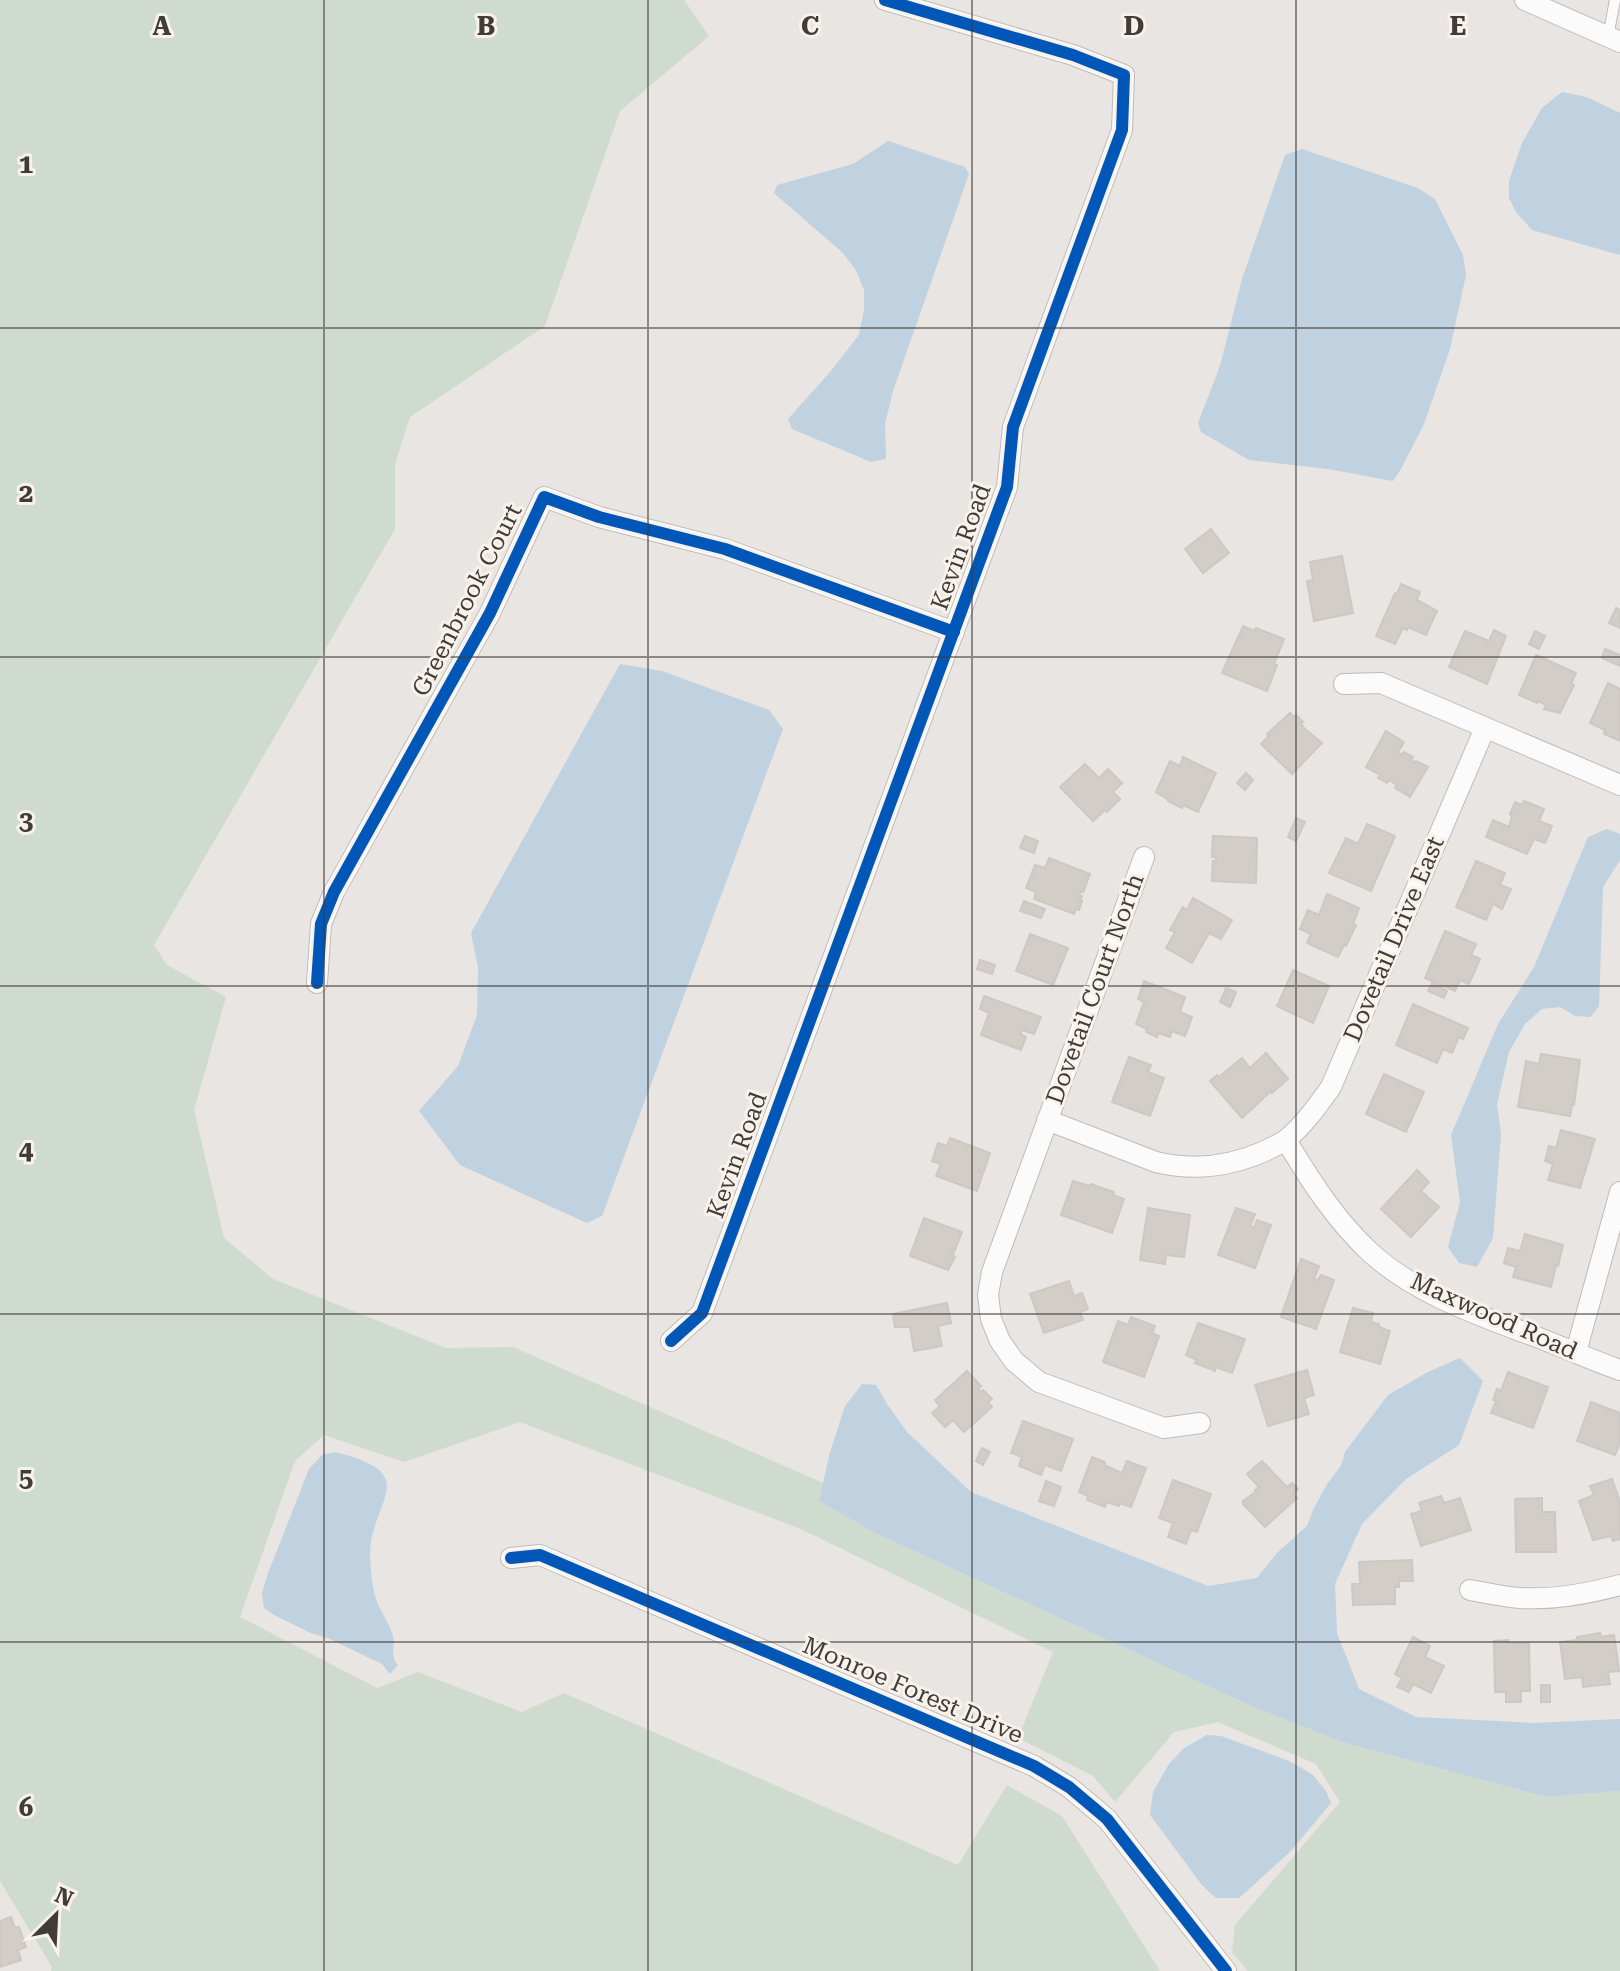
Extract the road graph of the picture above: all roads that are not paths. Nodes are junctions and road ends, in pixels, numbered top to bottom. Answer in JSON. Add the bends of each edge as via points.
{"nodes":[{"id":1,"x":885,"y":0,"type":"edge"},
{"id":2,"x":1525,"y":0,"type":"edge"},
{"id":3,"x":1615,"y":0,"type":"edge"},
{"id":4,"x":1614,"y":39,"type":"edge"},
{"id":5,"x":954,"y":632,"type":"junction"},
{"id":6,"x":1344,"y":684,"type":"dead end"},
{"id":7,"x":1485,"y":728,"type":"junction"},
{"id":8,"x":1620,"y":785,"type":"edge"},
{"id":9,"x":1144,"y":857,"type":"dead end"},
{"id":10,"x":317,"y":983,"type":"dead end"},
{"id":11,"x":1047,"y":1120,"type":"junction"},
{"id":12,"x":1286,"y":1140,"type":"junction"},
{"id":13,"x":1620,"y":1192,"type":"edge"},
{"id":14,"x":671,"y":1341,"type":"dead end"},
{"id":15,"x":1576,"y":1352,"type":"junction"},
{"id":16,"x":1620,"y":1370,"type":"edge"},
{"id":17,"x":1200,"y":1423,"type":"dead end"},
{"id":18,"x":511,"y":1558,"type":"dead end"},
{"id":19,"x":1620,"y":1585,"type":"edge"},
{"id":20,"x":1470,"y":1590,"type":"dead end"},
{"id":21,"x":1226,"y":1971,"type":"edge"}],
"edges":[{"from":1,"to":5,"type":"street","name":"Kevin Road","via":[[1124,75],[1122,130],[1013,427],[1007,487]]},
{"from":2,"to":4,"type":"street"},
{"from":3,"to":4,"type":"lane"},
{"from":5,"to":10,"type":"street","name":"Greenbrook Court","via":[[725,549],[599,517],[544,497],[490,613],[334,892],[321,924]]},
{"from":5,"to":14,"type":"street","name":"Kevin Road","via":[[702,1313]]},
{"from":6,"to":7,"type":"street","via":[[1381,683]]},
{"from":7,"to":8,"type":"street"},
{"from":7,"to":12,"type":"street","name":"Dovetail Drive East","via":[[1331,1087]]},
{"from":9,"to":11,"type":"street","name":"Dovetail Court North"},
{"from":11,"to":12,"type":"street","via":[[1170,1165],[1222,1165]]},
{"from":11,"to":17,"type":"street","name":"Dovetail Court North","via":[[992,1272],[988,1295],[1000,1341],[1039,1382],[1164,1428]]},
{"from":12,"to":15,"type":"street","name":"Maxwood Road","via":[[1325,1201],[1370,1253],[1394,1271],[1427,1292]]},
{"from":13,"to":15,"type":"street"},
{"from":15,"to":16,"type":"street","name":"Maxwood Road"},
{"from":18,"to":21,"type":"street","name":"Monroe Forest Drive","via":[[540,1555],[1034,1766],[1107,1819]]},
{"from":19,"to":20,"type":"street","via":[[1548,1598]]}]}
